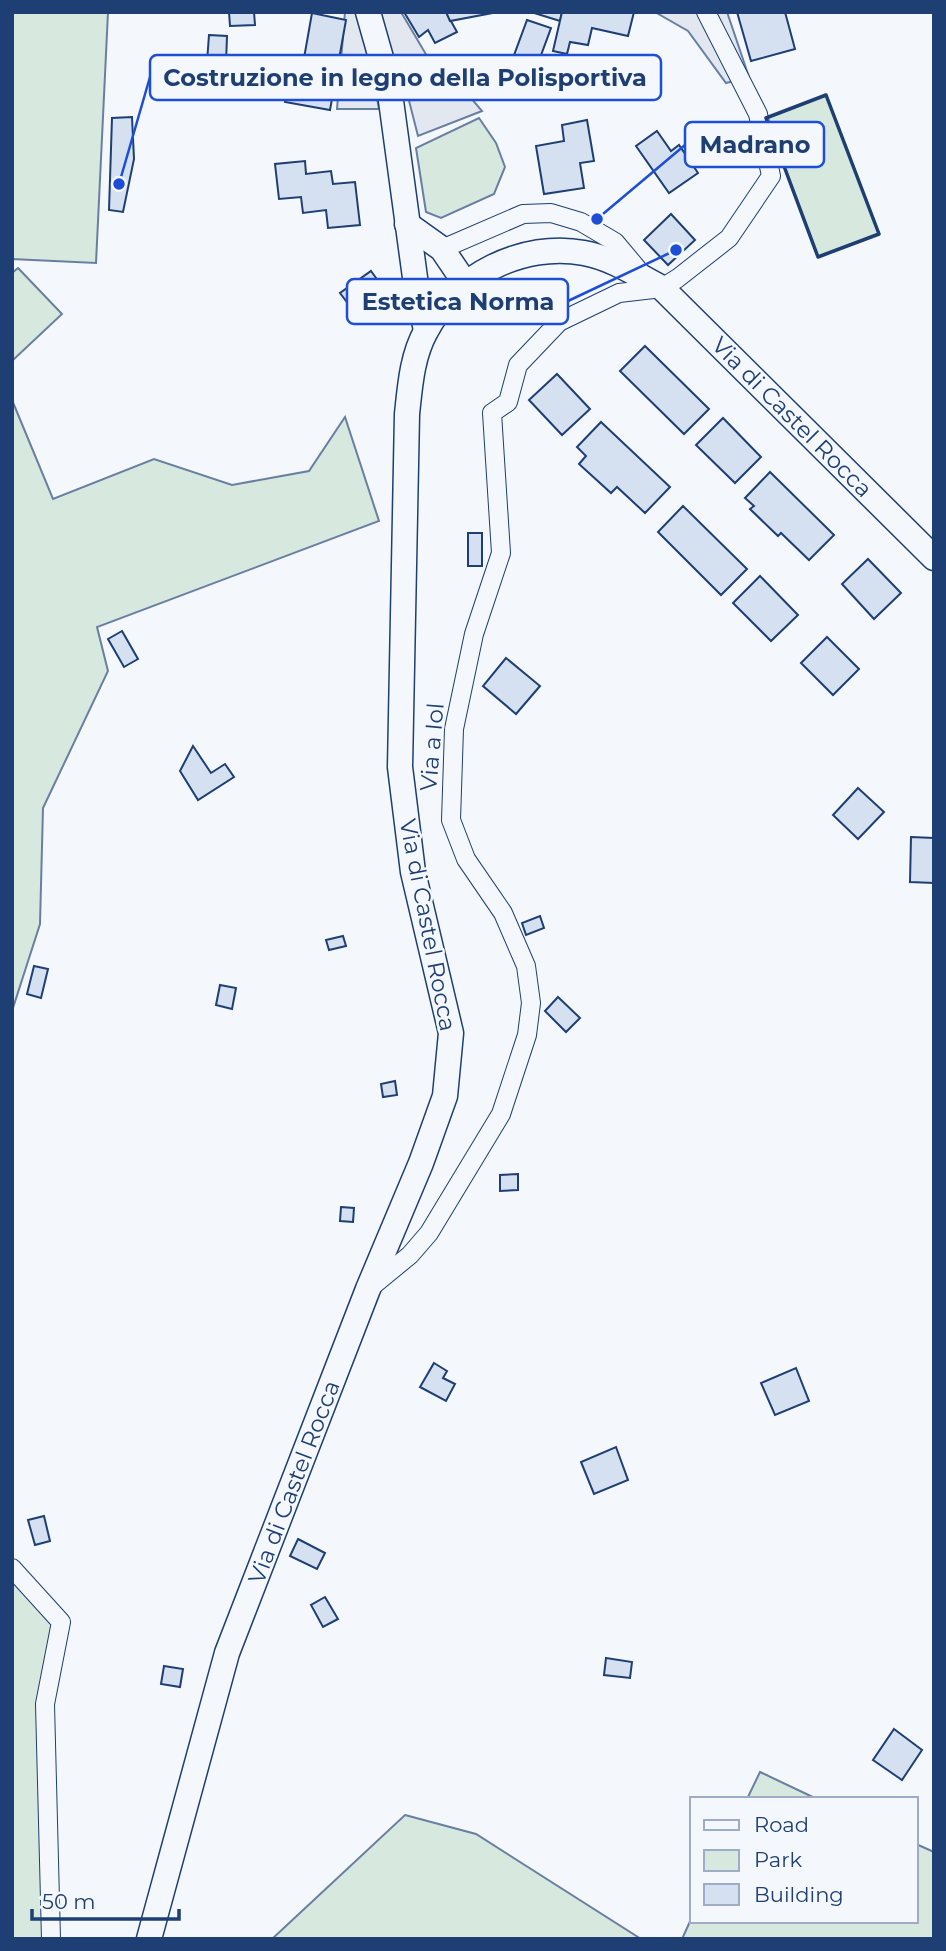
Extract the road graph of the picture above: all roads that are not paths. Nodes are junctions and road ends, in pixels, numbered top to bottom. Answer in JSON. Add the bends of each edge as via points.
{"nodes":[{"id":1,"x":369,"y":12,"type":"edge"},
{"id":2,"x":702,"y":13,"type":"edge"},
{"id":3,"x":407,"y":224,"type":"junction"},
{"id":4,"x":442,"y":249,"type":"junction"},
{"id":5,"x":465,"y":283,"type":"junction"},
{"id":6,"x":655,"y":284,"type":"junction"},
{"id":7,"x":426,"y":330,"type":"junction"},
{"id":8,"x":934,"y":558,"type":"edge"},
{"id":9,"x":368,"y":1289,"type":"junction"},
{"id":10,"x":12,"y":1568,"type":"edge"},
{"id":11,"x":51,"y":1939,"type":"edge"},
{"id":12,"x":149,"y":1939,"type":"edge"}],
"edges":[{"from":1,"to":3,"type":"main road","via":[[390,86]]},
{"from":2,"to":6,"type":"street","via":[[758,114],[771,176],[729,238]]},
{"from":3,"to":4,"type":"main road"},
{"from":3,"to":7,"type":"main road"},
{"from":4,"to":5,"type":"main road"},
{"from":4,"to":6,"type":"street","name":"Via di Castel Rocca","via":[[523,214],[551,213],[581,222],[615,242]]},
{"from":5,"to":6,"type":"main road","name":"Via di Castel Rocca","via":[[509,259],[563,250],[613,262]]},
{"from":5,"to":7,"type":"main road","name":"Via di Castel Rocca"},
{"from":6,"to":8,"type":"main road","name":"Via di Castel Rocca"},
{"from":6,"to":9,"type":"street","name":"Via a Iol","via":[[619,293],[559,322],[518,365],[508,402],[492,413],[501,553],[474,634],[454,729],[451,820],[466,859],[503,913],[526,966],[531,1003],[527,1035],[501,1114],[429,1233]]},
{"from":7,"to":9,"type":"main road","name":"Via di Castel Rocca","via":[[412,370],[407,414],[400,767],[413,872],[451,1033],[444,1096]]},
{"from":9,"to":12,"type":"main road","name":"Via di Castel Rocca","via":[[228,1653]]},
{"from":10,"to":11,"type":"street","via":[[61,1622],[45,1704]]}]}
